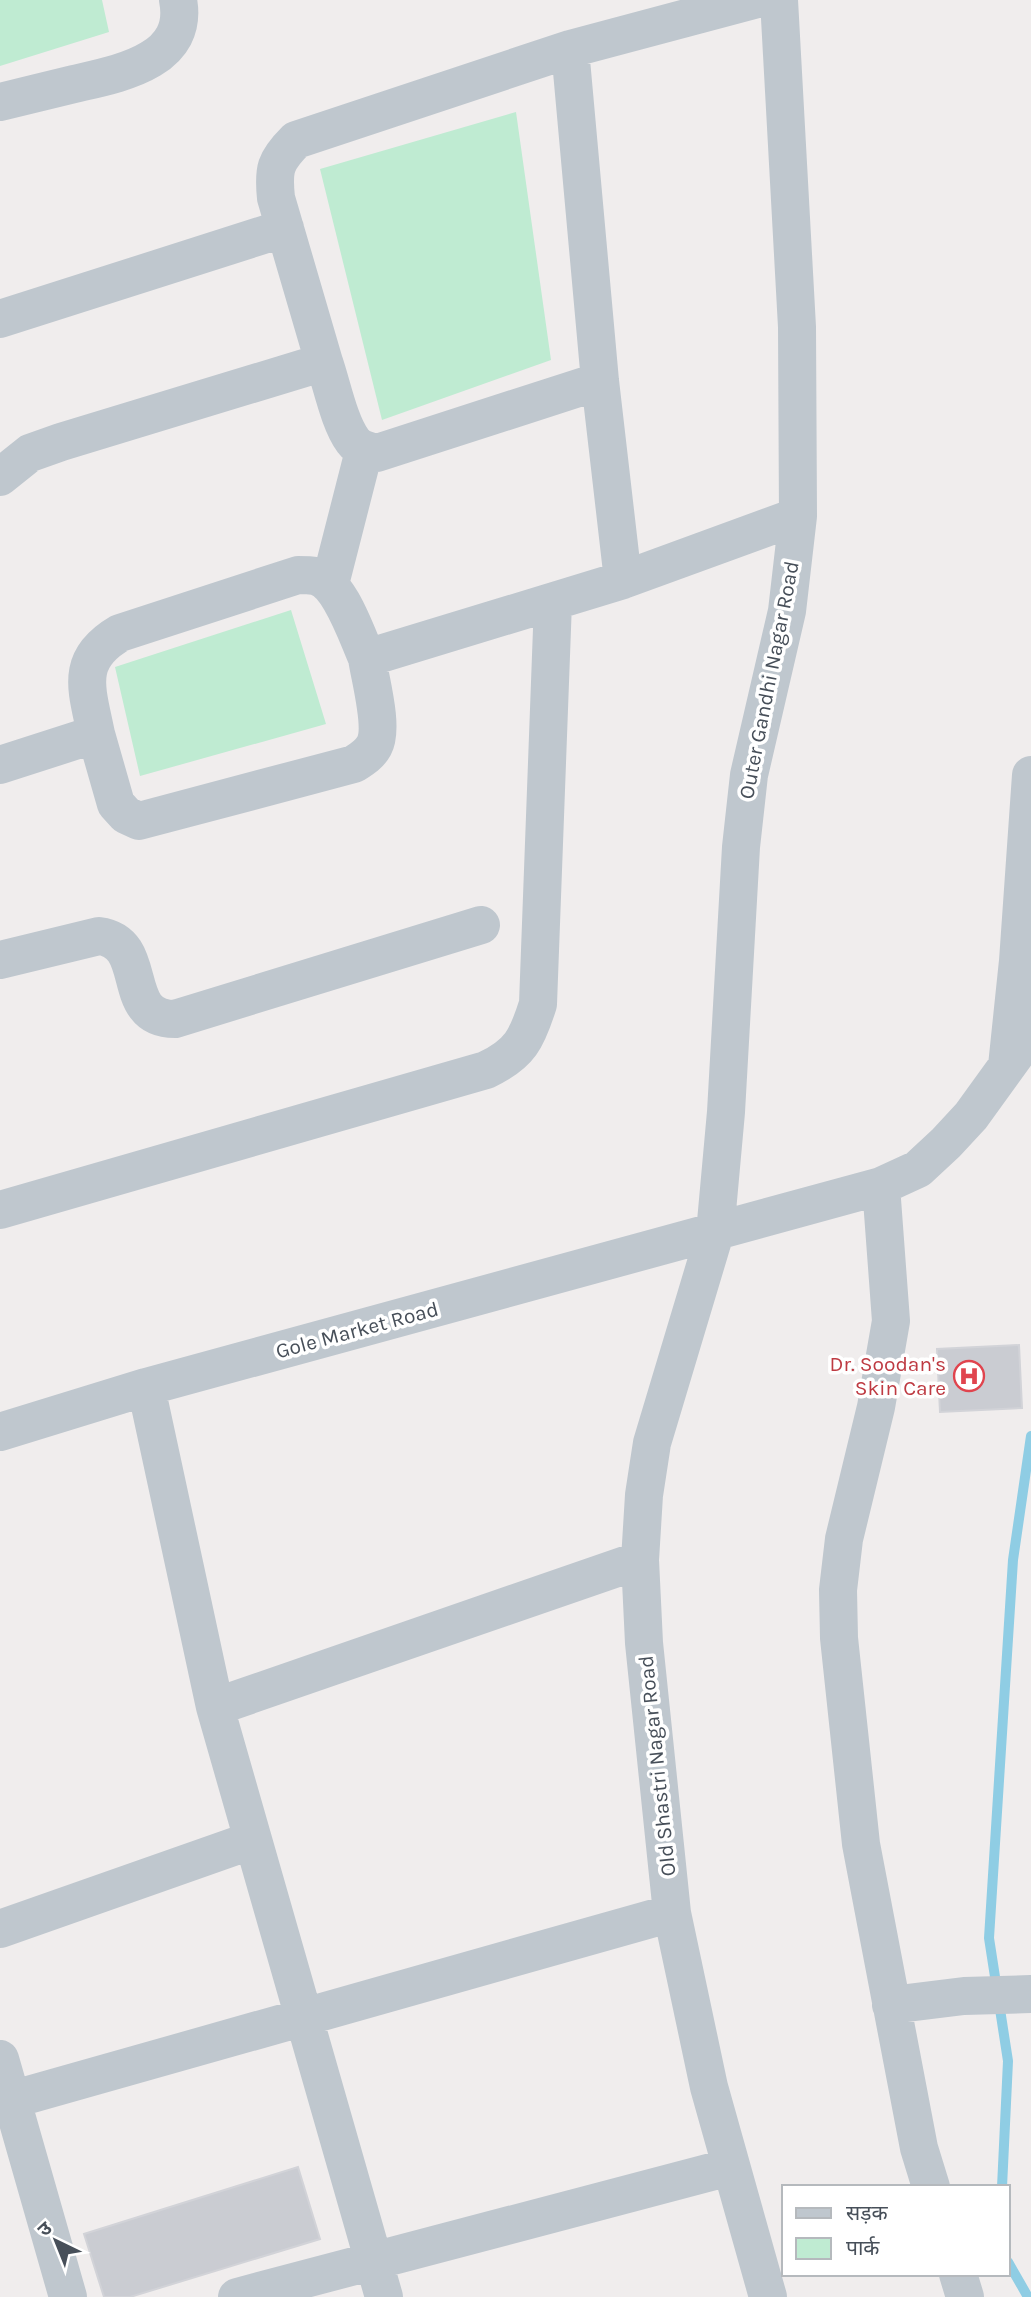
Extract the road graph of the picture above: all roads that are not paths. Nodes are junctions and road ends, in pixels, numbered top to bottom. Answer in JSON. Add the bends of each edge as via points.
{"nodes":[{"id":1,"x":178,"y":0,"type":"edge"},
{"id":2,"x":754,"y":0,"type":"edge"},
{"id":3,"x":779,"y":0,"type":"edge"},
{"id":4,"x":570,"y":49,"type":"junction"},
{"id":5,"x":0,"y":102,"type":"edge"},
{"id":6,"x":285,"y":228,"type":"junction"},
{"id":7,"x":0,"y":319,"type":"edge"},
{"id":8,"x":324,"y":362,"type":"junction"},
{"id":9,"x":600,"y":381,"type":"junction"},
{"id":10,"x":364,"y":451,"type":"junction"},
{"id":11,"x":2,"y":465,"type":"edge"},
{"id":12,"x":798,"y":516,"type":"junction"},
{"id":13,"x":623,"y":580,"type":"junction"},
{"id":14,"x":330,"y":584,"type":"junction"},
{"id":15,"x":553,"y":602,"type":"junction"},
{"id":16,"x":367,"y":658,"type":"junction"},
{"id":17,"x":96,"y":734,"type":"junction"},
{"id":18,"x":0,"y":765,"type":"edge"},
{"id":19,"x":1031,"y":775,"type":"edge"},
{"id":20,"x":481,"y":925,"type":"dead end"},
{"id":21,"x":0,"y":960,"type":"edge"},
{"id":22,"x":1031,"y":1033,"type":"edge"},
{"id":23,"x":1007,"y":1068,"type":"junction"},
{"id":24,"x":881,"y":1185,"type":"junction"},
{"id":25,"x":0,"y":1210,"type":"edge"},
{"id":26,"x":715,"y":1233,"type":"junction"},
{"id":27,"x":146,"y":1387,"type":"junction"},
{"id":28,"x":0,"y":1432,"type":"edge"},
{"id":29,"x":640,"y":1560,"type":"junction"},
{"id":30,"x":215,"y":1707,"type":"junction"},
{"id":31,"x":253,"y":1840,"type":"junction"},
{"id":32,"x":672,"y":1913,"type":"junction"},
{"id":33,"x":0,"y":1929,"type":"edge"},
{"id":34,"x":1027,"y":1994,"type":"edge"},
{"id":35,"x":891,"y":2005,"type":"junction"},
{"id":36,"x":304,"y":2016,"type":"junction"},
{"id":37,"x":0,"y":2059,"type":"edge"},
{"id":38,"x":6,"y":2102,"type":"edge"},
{"id":39,"x":730,"y":2167,"type":"junction"},
{"id":40,"x":930,"y":2185,"type":"edge"},
{"id":41,"x":375,"y":2260,"type":"junction"},
{"id":42,"x":959,"y":2276,"type":"edge"},
{"id":43,"x":68,"y":2297,"type":"edge"},
{"id":44,"x":237,"y":2297,"type":"edge"},
{"id":45,"x":384,"y":2297,"type":"edge"},
{"id":46,"x":768,"y":2297,"type":"edge"},
{"id":47,"x":965,"y":2297,"type":"edge"}],
"edges":[{"from":1,"to":5,"type":"street","via":[[181,13],[172,39],[131,71]]},
{"from":2,"to":4,"type":"street"},
{"from":3,"to":12,"type":"street","name":"Outer Gandhi Nagar Road","via":[[797,327]]},
{"from":4,"to":6,"type":"street","via":[[296,140],[281,154],[273,173]]},
{"from":4,"to":9,"type":"street"},
{"from":6,"to":7,"type":"street"},
{"from":6,"to":8,"type":"street"},
{"from":8,"to":10,"type":"street","via":[[343,420]]},
{"from":8,"to":11,"type":"street","via":[[61,442]]},
{"from":9,"to":10,"type":"street","via":[[377,453]]},
{"from":9,"to":13,"type":"street"},
{"from":10,"to":14,"type":"street"},
{"from":12,"to":13,"type":"street"},
{"from":12,"to":26,"type":"street","name":"Outer Gandhi Nagar Road","via":[[787,611],[749,775],[740,847]]},
{"from":13,"to":15,"type":"street"},
{"from":14,"to":16,"type":"street"},
{"from":14,"to":17,"type":"street","via":[[316,576],[298,575],[120,633],[103,643],[90,661],[85,681]]},
{"from":15,"to":16,"type":"street"},
{"from":15,"to":25,"type":"street","via":[[538,1004],[518,1049],[506,1061],[485,1070]]},
{"from":16,"to":17,"type":"street","via":[[376,744],[354,764],[139,821],[116,804]]},
{"from":17,"to":18,"type":"street"},
{"from":19,"to":23,"type":"street"},
{"from":20,"to":21,"type":"street","via":[[174,1019],[150,1014],[142,1003],[130,961],[111,938],[99,936]]},
{"from":22,"to":23,"type":"street","name":"Gole Market Road"},
{"from":23,"to":24,"type":"street","name":"Gole Market Road","via":[[946,1143],[918,1169]]},
{"from":24,"to":26,"type":"street","name":"Gole Market Road"},
{"from":24,"to":35,"type":"street","via":[[891,1321],[844,1538],[838,1590],[861,1844]]},
{"from":26,"to":27,"type":"street","name":"Gole Market Road"},
{"from":26,"to":29,"type":"street","name":"Old Shastri Nagar Road","via":[[652,1443],[643,1494]]},
{"from":27,"to":28,"type":"street","name":"Gole Market Road"},
{"from":27,"to":30,"type":"street"},
{"from":29,"to":30,"type":"street"},
{"from":29,"to":32,"type":"street","name":"Old Shastri Nagar Road","via":[[644,1643]]},
{"from":30,"to":31,"type":"street"},
{"from":31,"to":33,"type":"street"},
{"from":31,"to":36,"type":"street"},
{"from":32,"to":36,"type":"street"},
{"from":32,"to":39,"type":"street","name":"Old Shastri Nagar Road"},
{"from":34,"to":35,"type":"street"},
{"from":35,"to":40,"type":"street"},
{"from":36,"to":38,"type":"street"},
{"from":36,"to":41,"type":"street"},
{"from":37,"to":38,"type":"street"},
{"from":38,"to":43,"type":"street"},
{"from":39,"to":41,"type":"street"},
{"from":39,"to":46,"type":"street","name":"Old Shastri Nagar Road"},
{"from":41,"to":44,"type":"street"},
{"from":41,"to":45,"type":"street"},
{"from":42,"to":47,"type":"street"}]}
